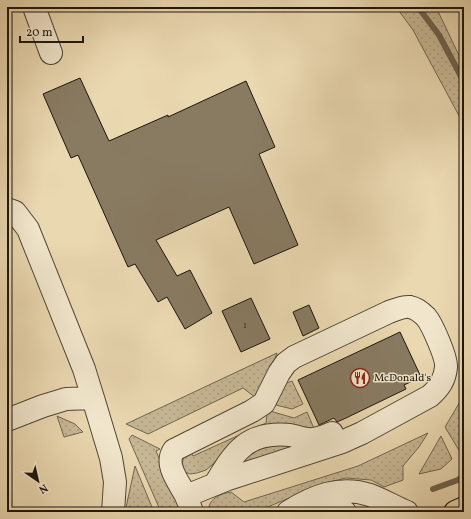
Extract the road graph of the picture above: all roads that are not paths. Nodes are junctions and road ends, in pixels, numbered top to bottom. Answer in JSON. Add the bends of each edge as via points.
{"nodes":[{"id":1,"x":34,"y":7,"type":"edge"},
{"id":2,"x":52,"y":53,"type":"dead end"},
{"id":3,"x":7,"y":209,"type":"edge"},
{"id":4,"x":93,"y":398,"type":"junction"},
{"id":5,"x":426,"y":398,"type":"junction"},
{"id":6,"x":7,"y":420,"type":"edge"},
{"id":7,"x":215,"y":484,"type":"junction"},
{"id":8,"x":189,"y":504,"type":"edge"},
{"id":9,"x":464,"y":508,"type":"edge"},
{"id":10,"x":113,"y":512,"type":"edge"},
{"id":11,"x":288,"y":512,"type":"edge"},
{"id":12,"x":314,"y":512,"type":"edge"},
{"id":13,"x":345,"y":512,"type":"edge"},
{"id":14,"x":407,"y":512,"type":"edge"},
{"id":15,"x":455,"y":512,"type":"edge"}],
"edges":[{"from":1,"to":2,"type":"lane"},
{"from":3,"to":4,"type":"lane","via":[[15,212],[28,230],[84,369]]},
{"from":4,"to":6,"type":"lane","via":[[66,399]]},
{"from":4,"to":10,"type":"lane","via":[[112,464],[115,482]]},
{"from":5,"to":7,"type":"lane","via":[[342,442]]},
{"from":5,"to":7,"type":"lane","via":[[413,395],[319,438],[274,434],[261,436],[239,450]]},
{"from":5,"to":8,"type":"lane","via":[[438,389],[444,378],[447,366],[445,356],[425,316],[410,307],[400,308],[294,357],[279,373],[264,403],[174,450],[171,454],[171,469]]},
{"from":7,"to":8,"type":"lane"},
{"from":9,"to":15,"type":"main road"},
{"from":11,"to":14,"type":"lane","via":[[317,496],[342,492],[370,495]]},
{"from":12,"to":13,"type":"lane","via":[[323,509],[338,509]]}]}
